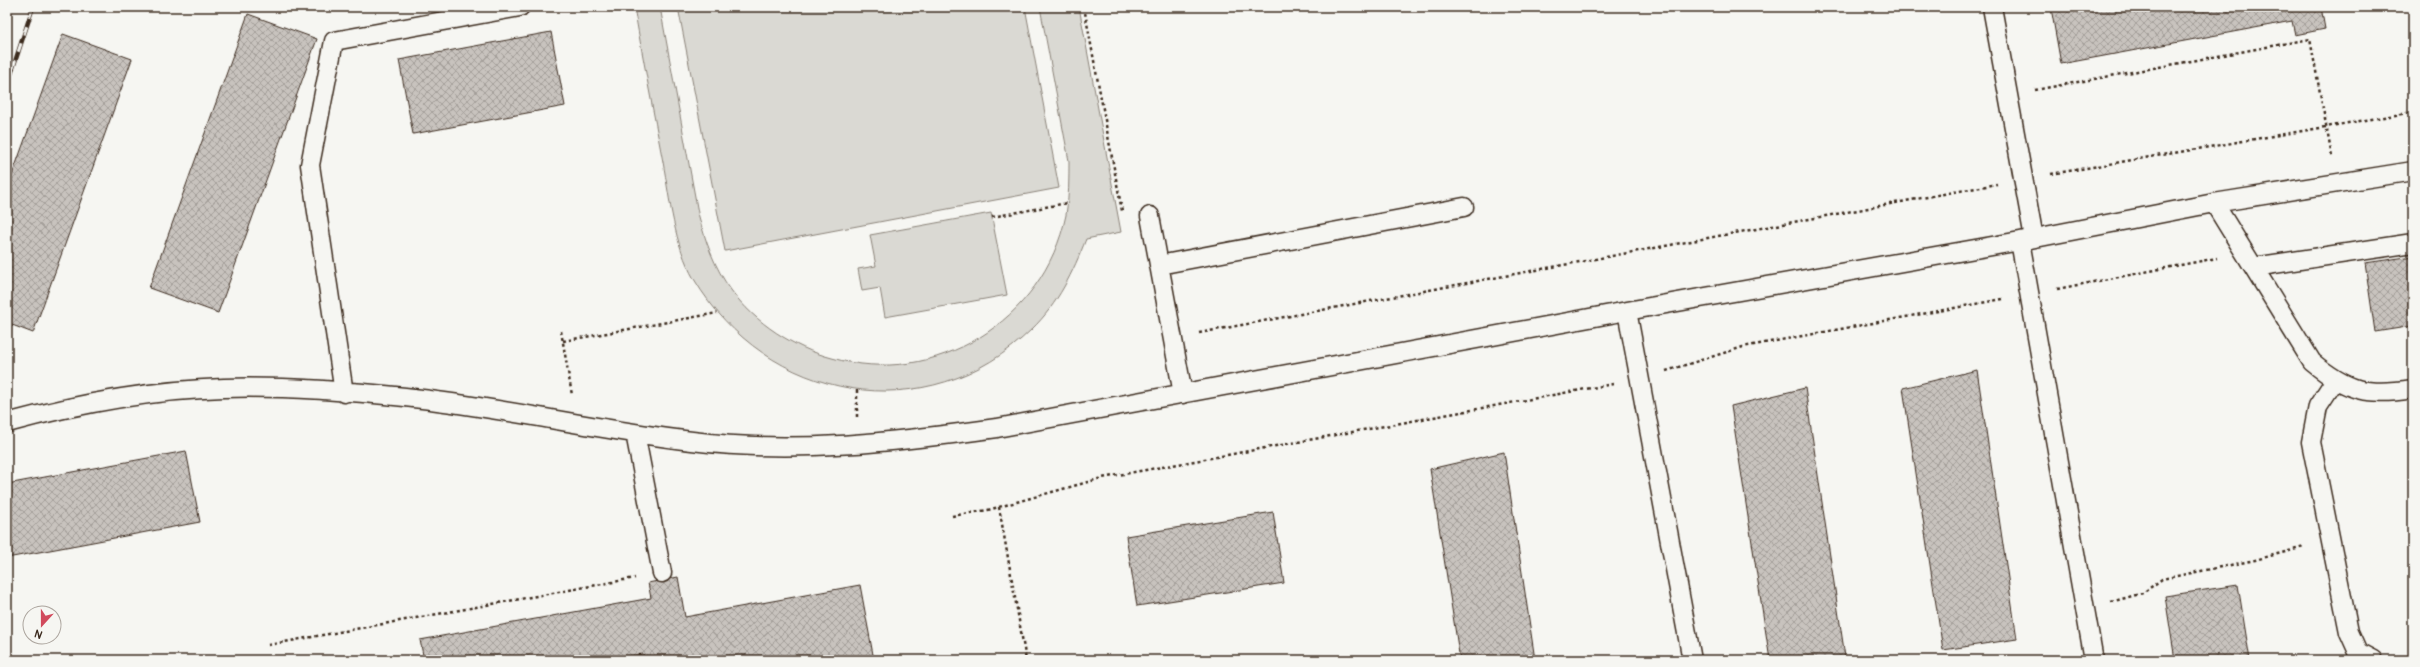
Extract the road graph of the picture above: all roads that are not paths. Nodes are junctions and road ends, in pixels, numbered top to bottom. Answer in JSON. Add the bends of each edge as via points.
{"nodes":[{"id":1,"x":520,"y":7,"type":"edge"},
{"id":2,"x":1992,"y":7,"type":"edge"},
{"id":3,"x":2413,"y":171,"type":"edge"},
{"id":4,"x":2214,"y":203,"type":"junction"},
{"id":5,"x":1464,"y":207,"type":"dead end"},
{"id":6,"x":1150,"y":216,"type":"dead end"},
{"id":7,"x":2027,"y":239,"type":"junction"},
{"id":8,"x":2413,"y":243,"type":"edge"},
{"id":9,"x":2250,"y":260,"type":"junction"},
{"id":10,"x":1159,"y":265,"type":"junction"},
{"id":11,"x":1627,"y":311,"type":"junction"},
{"id":12,"x":2335,"y":380,"type":"junction"},
{"id":13,"x":2413,"y":389,"type":"edge"},
{"id":14,"x":344,"y":393,"type":"junction"},
{"id":15,"x":1183,"y":394,"type":"junction"},
{"id":16,"x":7,"y":423,"type":"edge"},
{"id":17,"x":635,"y":433,"type":"junction"},
{"id":18,"x":662,"y":573,"type":"road end"},
{"id":19,"x":1692,"y":660,"type":"edge"},
{"id":20,"x":2094,"y":660,"type":"edge"},
{"id":21,"x":2373,"y":660,"type":"edge"}],
"edges":[{"from":1,"to":14,"type":"lane","via":[[334,41],[310,165]]},
{"from":2,"to":7,"type":"lane","via":[[2024,179]]},
{"from":3,"to":4,"type":"lane"},
{"from":4,"to":7,"type":"lane"},
{"from":4,"to":9,"type":"lane"},
{"from":5,"to":10,"type":"lane"},
{"from":6,"to":10,"type":"lane"},
{"from":7,"to":11,"type":"lane"},
{"from":7,"to":20,"type":"lane","via":[[2029,294]]},
{"from":8,"to":9,"type":"lane"},
{"from":9,"to":12,"type":"lane","via":[[2312,362]]},
{"from":10,"to":15,"type":"lane"},
{"from":11,"to":15,"type":"lane"},
{"from":11,"to":19,"type":"lane"},
{"from":12,"to":13,"type":"lane","via":[[2358,390],[2392,392]]},
{"from":12,"to":21,"type":"lane","via":[[2318,406],[2311,442],[2349,632],[2358,652]]},
{"from":14,"to":16,"type":"lane","via":[[224,388],[50,411]]},
{"from":14,"to":17,"type":"lane","via":[[406,397]]},
{"from":15,"to":17,"type":"lane","via":[[997,428],[937,437],[845,445],[772,446],[694,442]]},
{"from":17,"to":18,"type":"lane"}]}
